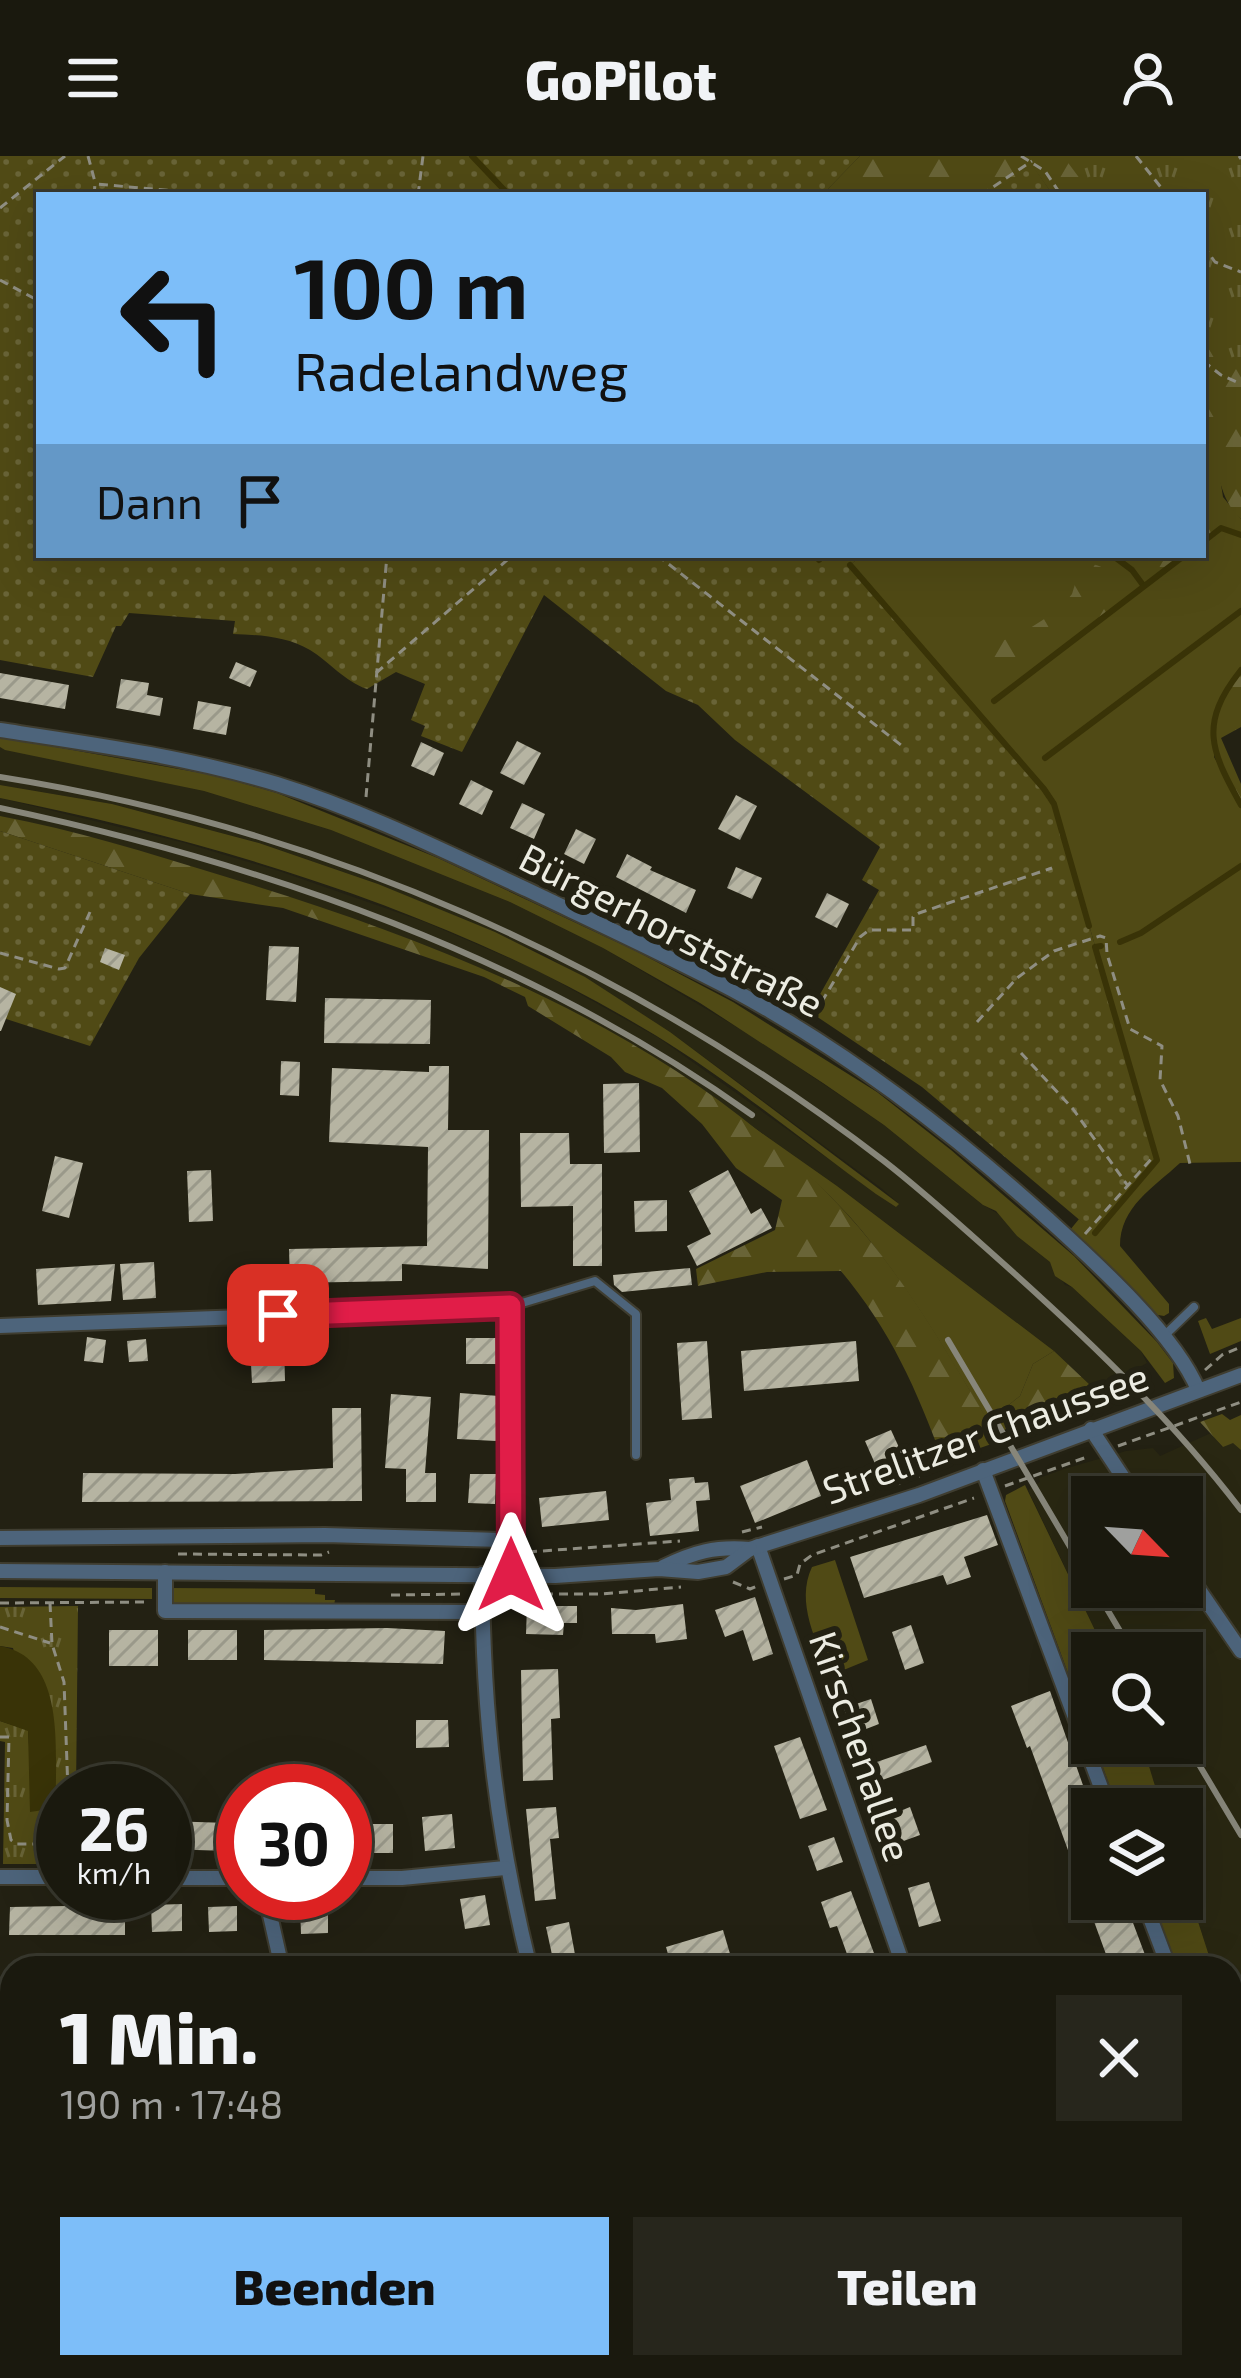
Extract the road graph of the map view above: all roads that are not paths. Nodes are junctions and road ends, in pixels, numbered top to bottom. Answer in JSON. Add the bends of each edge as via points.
{"nodes":[{"id":1,"x":0,"y":730,"type":"edge"},
{"id":2,"x":510,"y":1306,"type":"junction"},
{"id":3,"x":1194,"y":1306,"type":"dead end"},
{"id":4,"x":0,"y":1326,"type":"edge"},
{"id":5,"x":1163,"y":1337,"type":"junction"},
{"id":6,"x":1241,"y":1375,"type":"edge"},
{"id":7,"x":1196,"y":1384,"type":"junction"},
{"id":8,"x":1091,"y":1429,"type":"junction"},
{"id":9,"x":636,"y":1455,"type":"dead end"},
{"id":10,"x":983,"y":1470,"type":"junction"},
{"id":11,"x":1122,"y":1476,"type":"edge"},
{"id":12,"x":0,"y":1538,"type":"edge"},
{"id":13,"x":754,"y":1547,"type":"junction"},
{"id":14,"x":511,"y":1552,"type":"junction"},
{"id":15,"x":659,"y":1569,"type":"junction"},
{"id":16,"x":0,"y":1571,"type":"edge"},
{"id":17,"x":165,"y":1571,"type":"junction"},
{"id":18,"x":482,"y":1574,"type":"junction"},
{"id":19,"x":511,"y":1575,"type":"junction"},
{"id":20,"x":1203,"y":1596,"type":"edge"},
{"id":21,"x":482,"y":1612,"type":"junction"},
{"id":22,"x":1241,"y":1651,"type":"edge"},
{"id":23,"x":1101,"y":1788,"type":"edge"},
{"id":24,"x":505,"y":1868,"type":"junction"},
{"id":25,"x":0,"y":1877,"type":"edge"},
{"id":26,"x":36,"y":1877,"type":"edge"},
{"id":27,"x":372,"y":1878,"type":"edge"},
{"id":28,"x":271,"y":1920,"type":"edge"},
{"id":29,"x":1151,"y":1920,"type":"edge"},
{"id":30,"x":279,"y":1956,"type":"edge"},
{"id":31,"x":527,"y":1956,"type":"edge"},
{"id":32,"x":900,"y":1956,"type":"edge"},
{"id":33,"x":1164,"y":1956,"type":"edge"}],
"edges":[{"from":1,"to":5,"type":"street","name":"Bürgerhorststraße","via":[[220,768],[365,817],[638,942],[884,1085],[1075,1244]]},
{"from":2,"to":4,"type":"street"},
{"from":2,"to":9,"type":"lane","via":[[595,1282],[636,1314]]},
{"from":2,"to":14,"type":"street"},
{"from":3,"to":5,"type":"lane"},
{"from":5,"to":7,"type":"street","name":"Bürgerhorststraße"},
{"from":6,"to":7,"type":"street","name":"Strelitzer Chaussee"},
{"from":7,"to":8,"type":"street","name":"Strelitzer Chaussee"},
{"from":8,"to":10,"type":"street","name":"Strelitzer Chaussee"},
{"from":8,"to":11,"type":"street"},
{"from":10,"to":13,"type":"street","name":"Strelitzer Chaussee"},
{"from":10,"to":23,"type":"street"},
{"from":12,"to":14,"type":"street","via":[[325,1535],[500,1540]]},
{"from":13,"to":15,"type":"street","name":"Strelitzer Chaussee","via":[[696,1551]]},
{"from":13,"to":15,"type":"street","name":"Strelitzer Chaussee","via":[[726,1567]]},
{"from":13,"to":32,"type":"street","name":"Kirschenallee"},
{"from":14,"to":19,"type":"street"},
{"from":15,"to":19,"type":"street","name":"Strelitzer Chaussee"},
{"from":16,"to":17,"type":"street","name":"Strelitzer Chaussee"},
{"from":17,"to":18,"type":"street","name":"Strelitzer Chaussee"},
{"from":17,"to":21,"type":"street","via":[[165,1611]]},
{"from":18,"to":19,"type":"street","name":"Strelitzer Chaussee"},
{"from":18,"to":21,"type":"street"},
{"from":20,"to":22,"type":"street"},
{"from":21,"to":24,"type":"street"},
{"from":24,"to":27,"type":"street"},
{"from":24,"to":31,"type":"street"},
{"from":25,"to":26,"type":"street"},
{"from":28,"to":30,"type":"street"},
{"from":29,"to":33,"type":"street"}]}
